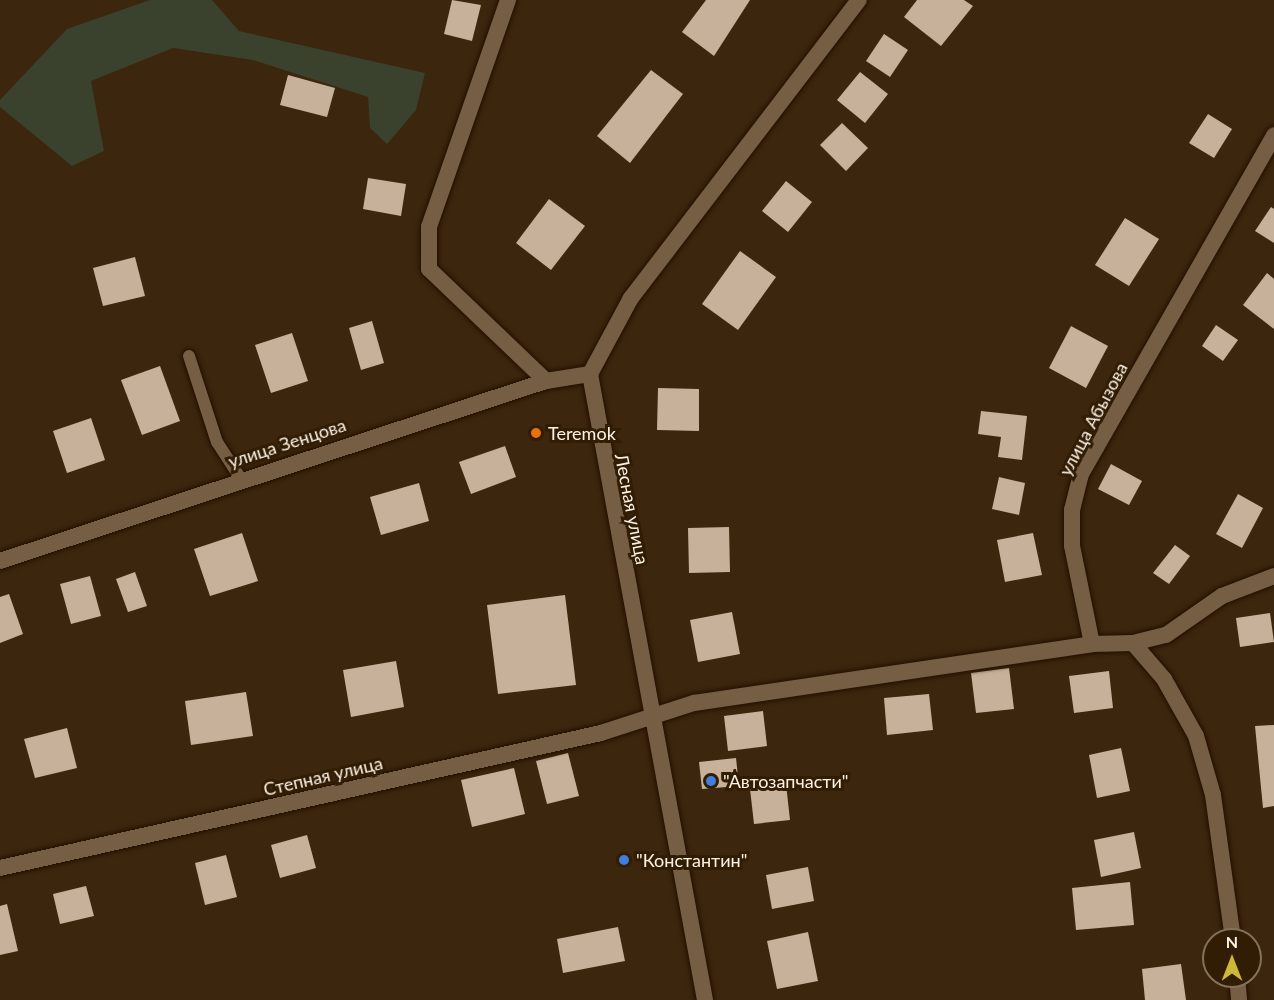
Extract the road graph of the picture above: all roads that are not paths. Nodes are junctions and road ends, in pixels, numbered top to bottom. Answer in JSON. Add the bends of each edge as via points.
{"nodes":[{"id":1,"x":508,"y":0,"type":"edge"},
{"id":2,"x":859,"y":0,"type":"edge"},
{"id":3,"x":1274,"y":135,"type":"edge"},
{"id":4,"x":189,"y":356,"type":"dead end"},
{"id":5,"x":590,"y":374,"type":"junction"},
{"id":6,"x":546,"y":381,"type":"junction"},
{"id":7,"x":241,"y":479,"type":"junction"},
{"id":8,"x":0,"y":561,"type":"edge"},
{"id":9,"x":1274,"y":576,"type":"edge"},
{"id":10,"x":1133,"y":643,"type":"junction"},
{"id":11,"x":1092,"y":644,"type":"junction"},
{"id":12,"x":652,"y":715,"type":"junction"},
{"id":13,"x":0,"y":868,"type":"edge"},
{"id":14,"x":1231,"y":928,"type":"edge"},
{"id":15,"x":705,"y":1000,"type":"edge"}],
"edges":[{"from":1,"to":6,"type":"street","via":[[429,227],[429,269]]},
{"from":2,"to":5,"type":"street","via":[[631,298]]},
{"from":3,"to":11,"type":"street","name":"улица Абызова","via":[[1081,474],[1072,510],[1072,546]]},
{"from":4,"to":7,"type":"lane","via":[[217,442]]},
{"from":5,"to":6,"type":"street","name":"улица Зенцова"},
{"from":5,"to":12,"type":"street","name":"Лесная улица"},
{"from":6,"to":7,"type":"street","name":"улица Зенцова"},
{"from":7,"to":8,"type":"street","name":"улица Зенцова"},
{"from":9,"to":10,"type":"street","via":[[1222,596],[1166,635]]},
{"from":10,"to":11,"type":"street"},
{"from":10,"to":14,"type":"street","via":[[1164,679],[1196,736],[1213,795]]},
{"from":11,"to":12,"type":"street","name":"Степная улица","via":[[694,703]]},
{"from":12,"to":13,"type":"street","name":"Степная улица","via":[[601,733]]},
{"from":12,"to":15,"type":"street","name":"Лесная улица"}]}
